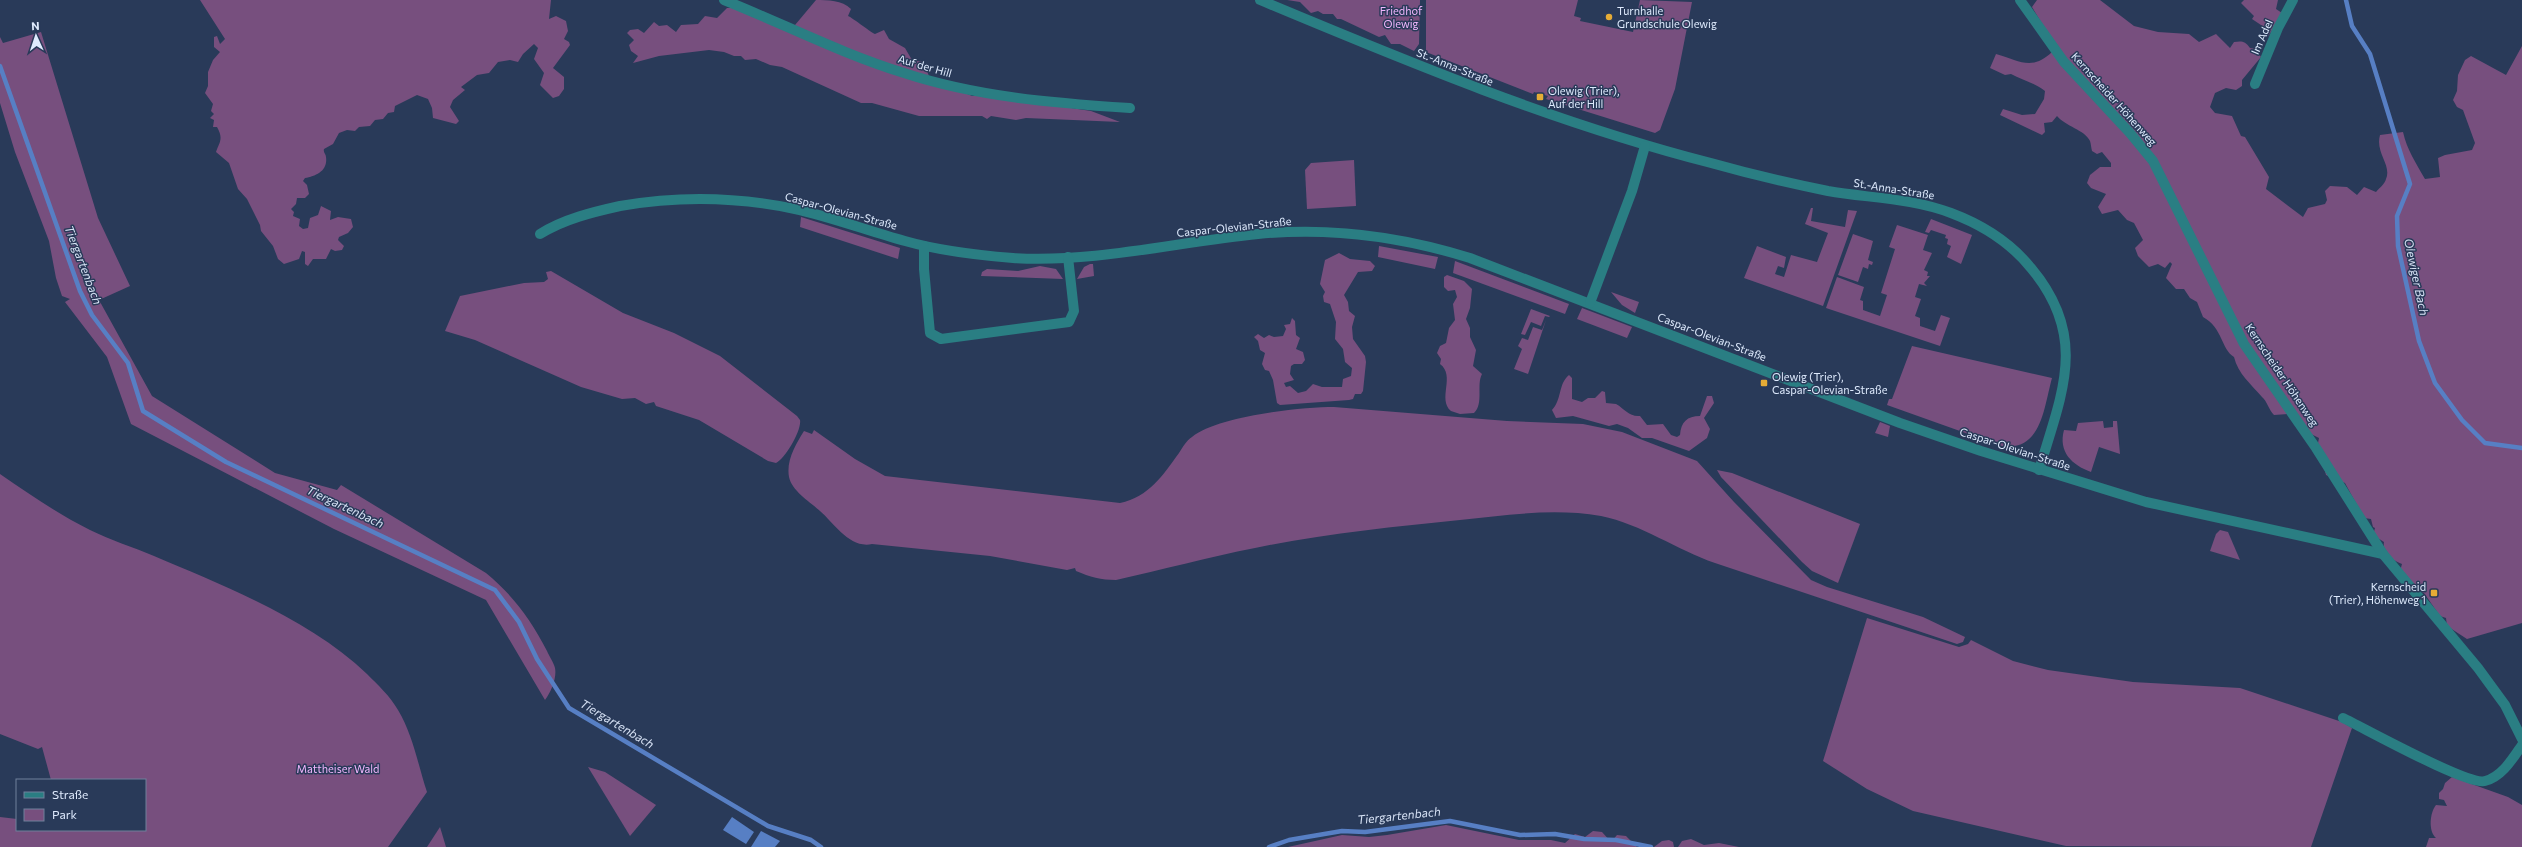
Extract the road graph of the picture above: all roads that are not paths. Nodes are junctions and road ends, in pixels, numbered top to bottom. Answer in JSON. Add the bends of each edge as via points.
{"nodes":[{"id":1,"x":724,"y":0,"type":"edge"},
{"id":2,"x":1260,"y":0,"type":"edge"},
{"id":3,"x":2020,"y":0,"type":"edge"},
{"id":4,"x":2293,"y":0,"type":"edge"},
{"id":5,"x":2255,"y":84,"type":"dead end"},
{"id":6,"x":1130,"y":108,"type":"dead end"},
{"id":7,"x":1645,"y":146,"type":"junction"},
{"id":8,"x":540,"y":234,"type":"dead end"},
{"id":9,"x":924,"y":246,"type":"junction"},
{"id":10,"x":1068,"y":257,"type":"junction"},
{"id":11,"x":1590,"y":303,"type":"junction"},
{"id":12,"x":2040,"y":470,"type":"junction"},
{"id":13,"x":2384,"y":554,"type":"junction"},
{"id":14,"x":2343,"y":718,"type":"dead end"},
{"id":15,"x":2522,"y":739,"type":"edge"},
{"id":16,"x":2522,"y":745,"type":"edge"}],
"edges":[{"from":1,"to":6,"type":"street","name":"Auf der Hill","via":[[836,50],[904,74],[964,90],[1052,102]]},
{"from":2,"to":7,"type":"street","name":"St.-Anna-Straße","via":[[1523,106]]},
{"from":3,"to":13,"type":"street","name":"Kernscheider Höhenweg","via":[[2064,62],[2153,160],[2244,344],[2316,448]]},
{"from":4,"to":5,"type":"street","name":"Im Adel","via":[[2278,28]]},
{"from":7,"to":11,"type":"street","via":[[1632,191]]},
{"from":7,"to":12,"type":"street","name":"St.-Anna-Straße","via":[[1821,189],[1929,206],[1977,224],[2005,242],[2030,266],[2048,292],[2058,310],[2066,337],[2067,357],[2064,376]]},
{"from":8,"to":9,"type":"street","name":"Caspar-Olevian-Straße","via":[[582,215],[607,209],[678,200],[712,199],[755,202],[796,209]]},
{"from":9,"to":10,"type":"street","name":"Caspar-Olevian-Straße","via":[[1001,257]]},
{"from":9,"to":10,"type":"street","via":[[930,333],[940,339],[1069,322],[1074,311]]},
{"from":10,"to":11,"type":"street","name":"Caspar-Olevian-Straße","via":[[1260,234],[1291,232],[1350,235],[1446,251]]},
{"from":11,"to":12,"type":"street","name":"Caspar-Olevian-Straße","via":[[1900,423]]},
{"from":12,"to":13,"type":"street","name":"Caspar-Olevian-Straße","via":[[2146,502]]},
{"from":13,"to":15,"type":"street","name":"Kernscheider Höhenweg","via":[[2478,668],[2505,705]]},
{"from":14,"to":16,"type":"street","via":[[2454,773],[2479,782],[2489,780],[2500,772]]}]}
